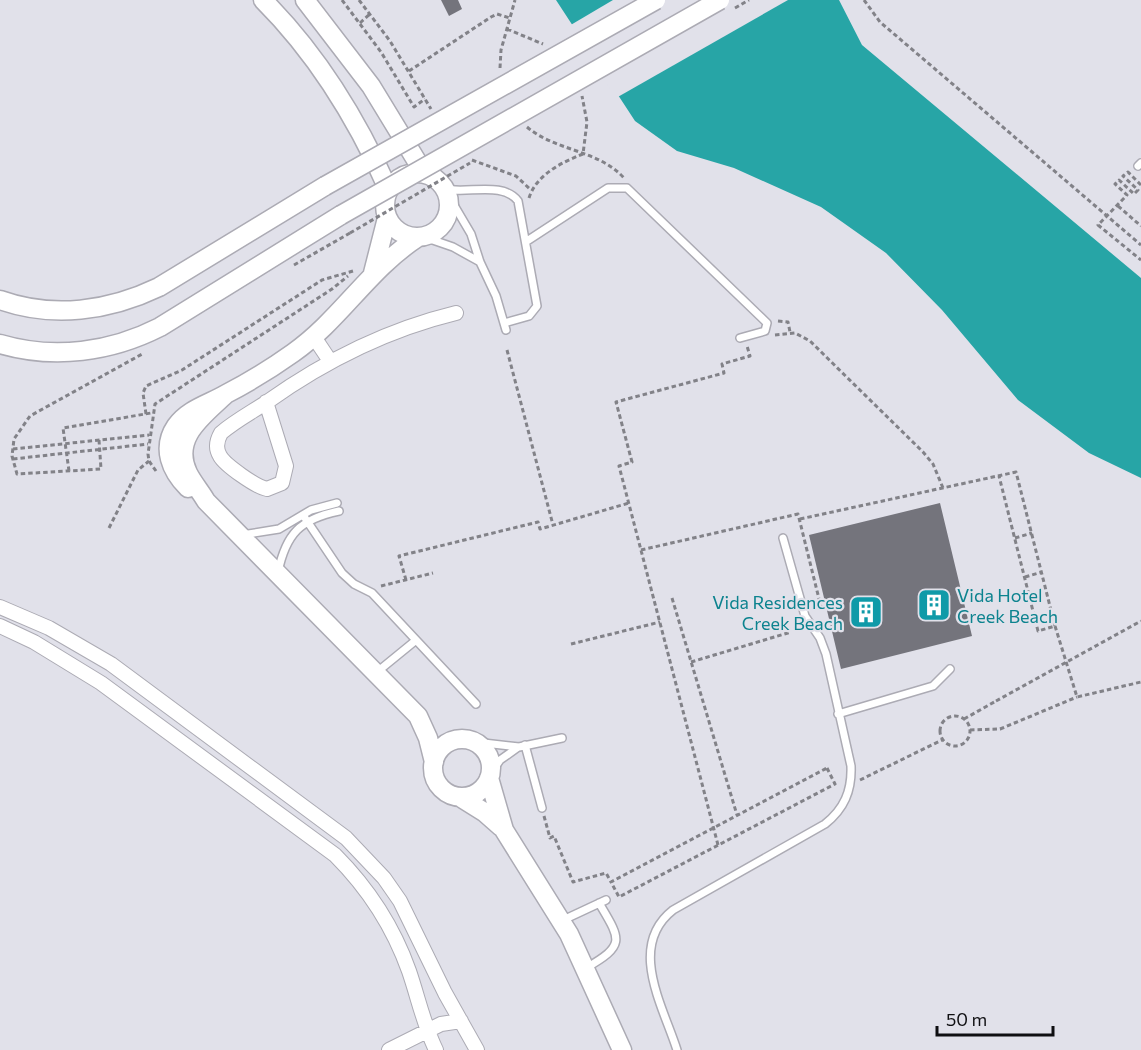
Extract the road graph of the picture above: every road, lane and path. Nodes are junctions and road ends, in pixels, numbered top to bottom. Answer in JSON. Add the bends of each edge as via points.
{"nodes":[{"id":1,"x":263,"y":0,"type":"edge"},
{"id":2,"x":305,"y":0,"type":"edge"},
{"id":3,"x":342,"y":0,"type":"edge"},
{"id":4,"x":656,"y":0,"type":"edge"},
{"id":5,"x":720,"y":0,"type":"edge"},
{"id":6,"x":864,"y":0,"type":"edge"},
{"id":7,"x":370,"y":14,"type":"dead end"},
{"id":8,"x":510,"y":18,"type":"dead end"},
{"id":9,"x":360,"y":23,"type":"junction"},
{"id":10,"x":409,"y":71,"type":"dead end"},
{"id":11,"x":425,"y":99,"type":"dead end"},
{"id":12,"x":583,"y":154,"type":"dead end"},
{"id":13,"x":424,"y":173,"type":"junction"},
{"id":14,"x":1141,"y":184,"type":"edge"},
{"id":15,"x":388,"y":189,"type":"junction"},
{"id":16,"x":446,"y":192,"type":"junction"},
{"id":17,"x":1118,"y":206,"type":"junction"},
{"id":18,"x":1107,"y":216,"type":"junction"},
{"id":19,"x":522,"y":217,"type":"junction"},
{"id":20,"x":387,"y":218,"type":"junction"},
{"id":21,"x":1141,"y":226,"type":"edge"},
{"id":22,"x":350,"y":233,"type":"dead end"},
{"id":23,"x":420,"y":237,"type":"junction"},
{"id":24,"x":527,"y":241,"type":"junction"},
{"id":25,"x":1141,"y":245,"type":"edge"},
{"id":26,"x":1141,"y":261,"type":"edge"},
{"id":27,"x":480,"y":262,"type":"junction"},
{"id":28,"x":290,"y":268,"type":"dead end"},
{"id":29,"x":365,"y":272,"type":"junction"},
{"id":30,"x":0,"y":300,"type":"edge"},
{"id":31,"x":456,"y":313,"type":"dead end"},
{"id":32,"x":767,"y":323,"type":"junction"},
{"id":33,"x":790,"y":333,"type":"junction"},
{"id":34,"x":772,"y":336,"type":"dead end"},
{"id":35,"x":743,"y":340,"type":"joint"},
{"id":36,"x":308,"y":341,"type":"junction"},
{"id":37,"x":0,"y":344,"type":"edge"},
{"id":38,"x":152,"y":348,"type":"dead end"},
{"id":39,"x":507,"y":350,"type":"dead end"},
{"id":40,"x":323,"y":364,"type":"junction"},
{"id":41,"x":266,"y":402,"type":"junction"},
{"id":42,"x":151,"y":413,"type":"dead end"},
{"id":43,"x":146,"y":414,"type":"junction"},
{"id":44,"x":149,"y":434,"type":"dead end"},
{"id":45,"x":99,"y":440,"type":"junction"},
{"id":46,"x":65,"y":443,"type":"junction"},
{"id":47,"x":148,"y":444,"type":"dead end"},
{"id":48,"x":13,"y":449,"type":"junction"},
{"id":49,"x":100,"y":450,"type":"junction"},
{"id":50,"x":67,"y":453,"type":"junction"},
{"id":51,"x":13,"y":459,"type":"junction"},
{"id":52,"x":148,"y":461,"type":"dead end"},
{"id":53,"x":69,"y":471,"type":"junction"},
{"id":54,"x":999,"y":476,"type":"junction"},
{"id":55,"x":943,"y":488,"type":"junction"},
{"id":56,"x":338,"y":503,"type":"dead end"},
{"id":57,"x":629,"y":503,"type":"junction"},
{"id":58,"x":339,"y":511,"type":"dead end"},
{"id":59,"x":303,"y":515,"type":"junction"},
{"id":60,"x":800,"y":519,"type":"junction"},
{"id":61,"x":308,"y":522,"type":"junction"},
{"id":62,"x":553,"y":525,"type":"junction"},
{"id":63,"x":109,"y":528,"type":"dead end"},
{"id":64,"x":1032,"y":533,"type":"junction"},
{"id":65,"x":240,"y":535,"type":"junction"},
{"id":66,"x":783,"y":537,"type":"dead end"},
{"id":67,"x":1015,"y":538,"type":"junction"},
{"id":68,"x":641,"y":550,"type":"junction"},
{"id":69,"x":278,"y":572,"type":"junction"},
{"id":70,"x":1042,"y":572,"type":"junction"},
{"id":71,"x":433,"y":573,"type":"dead end"},
{"id":72,"x":1025,"y":577,"type":"junction"},
{"id":73,"x":406,"y":580,"type":"junction"},
{"id":74,"x":367,"y":589,"type":"junction"},
{"id":75,"x":672,"y":598,"type":"dead end"},
{"id":76,"x":0,"y":607,"type":"edge"},
{"id":77,"x":822,"y":611,"type":"dead end"},
{"id":78,"x":1141,"y":621,"type":"edge"},
{"id":79,"x":660,"y":622,"type":"junction"},
{"id":80,"x":0,"y":626,"type":"edge"},
{"id":81,"x":1055,"y":626,"type":"junction"},
{"id":82,"x":791,"y":632,"type":"dead end"},
{"id":83,"x":415,"y":641,"type":"junction"},
{"id":84,"x":571,"y":644,"type":"dead end"},
{"id":85,"x":691,"y":662,"type":"junction"},
{"id":86,"x":950,"y":669,"type":"dead end"},
{"id":87,"x":378,"y":672,"type":"junction"},
{"id":88,"x":1141,"y":682,"type":"edge"},
{"id":89,"x":1077,"y":697,"type":"junction"},
{"id":90,"x":476,"y":704,"type":"dead end"},
{"id":91,"x":838,"y":714,"type":"junction"},
{"id":92,"x":418,"y":716,"type":"junction"},
{"id":93,"x":964,"y":719,"type":"junction"},
{"id":94,"x":970,"y":730,"type":"junction"},
{"id":95,"x":561,"y":738,"type":"dead end"},
{"id":96,"x":470,"y":740,"type":"junction"},
{"id":97,"x":942,"y":740,"type":"junction"},
{"id":98,"x":522,"y":746,"type":"junction"},
{"id":99,"x":434,"y":762,"type":"junction"},
{"id":100,"x":490,"y":776,"type":"junction"},
{"id":101,"x":851,"y":785,"type":"junction"},
{"id":102,"x":460,"y":797,"type":"junction"},
{"id":103,"x":542,"y":808,"type":"joint"},
{"id":104,"x":738,"y":815,"type":"junction"},
{"id":105,"x":714,"y":828,"type":"junction"},
{"id":106,"x":504,"y":830,"type":"junction"},
{"id":107,"x":718,"y":845,"type":"junction"},
{"id":108,"x":611,"y":882,"type":"junction"},
{"id":109,"x":561,"y":921,"type":"junction"},
{"id":110,"x":586,"y":968,"type":"junction"},
{"id":111,"x":461,"y":1021,"type":"junction"},
{"id":112,"x":428,"y":1030,"type":"junction"},
{"id":113,"x":475,"y":1049,"type":"edge"},
{"id":114,"x":389,"y":1050,"type":"edge"},
{"id":115,"x":436,"y":1050,"type":"edge"},
{"id":116,"x":622,"y":1050,"type":"edge"},
{"id":117,"x":676,"y":1050,"type":"edge"}],
"edges":[{"from":1,"to":15,"type":"street","via":[[309,52],[344,101]]},
{"from":2,"to":13,"type":"street","via":[[347,51]]},
{"from":3,"to":9,"type":"path"},
{"from":4,"to":30,"type":"street","bridge":true,"via":[[325,186],[159,287],[95,309],[24,307]]},
{"from":5,"to":37,"type":"street","bridge":true,"via":[[341,215],[133,340],[73,352],[32,351]]},
{"from":6,"to":18,"type":"path","via":[[880,22]]},
{"from":7,"to":9,"type":"path"},
{"from":8,"to":10,"type":"path","via":[[497,14],[490,17]]},
{"from":9,"to":11,"type":"path","via":[[414,107]]},
{"from":12,"to":19,"type":"path","via":[[559,165],[536,183]]},
{"from":13,"to":15,"type":"street","via":[[410,173]]},
{"from":13,"to":16,"type":"street","via":[[436,179]]},
{"from":14,"to":17,"type":"path","via":[[1128,172],[1124,176],[1138,190],[1134,194],[1119,180],[1115,184],[1127,195]]},
{"from":15,"to":20,"type":"street","via":[[384,208]]},
{"from":16,"to":19,"type":"lane","via":[[504,191],[518,201]]},
{"from":16,"to":23,"type":"street","via":[[447,216],[442,225]]},
{"from":16,"to":27,"type":"lane","via":[[468,227]]},
{"from":17,"to":18,"type":"path"},
{"from":17,"to":21,"type":"path"},
{"from":18,"to":25,"type":"path"},
{"from":18,"to":26,"type":"path","via":[[1098,225]]},
{"from":19,"to":24,"type":"lane"},
{"from":20,"to":23,"type":"street","via":[[399,232]]},
{"from":20,"to":29,"type":"street","via":[[385,232]]},
{"from":22,"to":28,"type":"path"},
{"from":23,"to":27,"type":"lane","via":[[453,247]]},
{"from":23,"to":29,"type":"street"},
{"from":24,"to":27,"type":"lane","via":[[537,306],[529,316],[505,326]]},
{"from":24,"to":32,"type":"lane","via":[[608,188],[627,188]]},
{"from":29,"to":36,"type":"street","via":[[344,308]]},
{"from":29,"to":43,"type":"path","via":[[322,280],[182,370],[146,386]]},
{"from":31,"to":40,"type":"street","via":[[391,332]]},
{"from":32,"to":33,"type":"path","via":[[786,321]]},
{"from":32,"to":35,"type":"lane","via":[[765,331]]},
{"from":33,"to":34,"type":"path"},
{"from":33,"to":55,"type":"path","via":[[810,341],[923,452]]},
{"from":35,"to":57,"type":"path","via":[[750,356],[722,364],[724,373],[616,402],[632,462],[619,466]]},
{"from":36,"to":40,"type":"street"},
{"from":36,"to":65,"type":"street","via":[[184,418],[170,441],[169,459],[176,475]]},
{"from":38,"to":48,"type":"path","via":[[30,416],[14,439]]},
{"from":39,"to":62,"type":"path"},
{"from":40,"to":41,"type":"street"},
{"from":41,"to":41,"type":"street","via":[[225,429],[217,444],[224,460],[267,489],[282,483],[287,472]]},
{"from":42,"to":43,"type":"path"},
{"from":43,"to":46,"type":"path","via":[[63,428]]},
{"from":44,"to":45,"type":"path"},
{"from":45,"to":46,"type":"path"},
{"from":45,"to":49,"type":"path"},
{"from":46,"to":48,"type":"path"},
{"from":46,"to":50,"type":"path"},
{"from":47,"to":49,"type":"path"},
{"from":48,"to":51,"type":"path"},
{"from":49,"to":50,"type":"path"},
{"from":49,"to":53,"type":"path","via":[[101,469]]},
{"from":50,"to":51,"type":"path"},
{"from":50,"to":53,"type":"path"},
{"from":51,"to":53,"type":"path","via":[[17,474]]},
{"from":52,"to":63,"type":"path","via":[[138,470]]},
{"from":54,"to":55,"type":"path"},
{"from":54,"to":64,"type":"path","via":[[1016,472]]},
{"from":54,"to":67,"type":"path"},
{"from":55,"to":60,"type":"path"},
{"from":56,"to":59,"type":"lane"},
{"from":57,"to":62,"type":"path"},
{"from":57,"to":68,"type":"path"},
{"from":58,"to":61,"type":"lane"},
{"from":59,"to":61,"type":"lane"},
{"from":59,"to":65,"type":"lane","via":[[271,532]]},
{"from":60,"to":68,"type":"path","via":[[798,514]]},
{"from":60,"to":77,"type":"path"},
{"from":61,"to":69,"type":"lane","via":[[286,543]]},
{"from":61,"to":74,"type":"lane","via":[[342,573]]},
{"from":62,"to":73,"type":"path","via":[[540,529],[538,522],[399,556]]},
{"from":64,"to":67,"type":"path"},
{"from":64,"to":70,"type":"path"},
{"from":65,"to":69,"type":"street"},
{"from":66,"to":91,"type":"lane","via":[[805,616],[824,646]]},
{"from":67,"to":72,"type":"path"},
{"from":68,"to":79,"type":"path"},
{"from":69,"to":87,"type":"street"},
{"from":70,"to":72,"type":"path"},
{"from":70,"to":81,"type":"path"},
{"from":71,"to":73,"type":"path"},
{"from":72,"to":81,"type":"path","via":[[1038,631]]},
{"from":73,"to":74,"type":"path"},
{"from":74,"to":83,"type":"lane"},
{"from":75,"to":85,"type":"path"},
{"from":76,"to":111,"type":"street","via":[[50,628],[111,664],[346,838],[400,901]]},
{"from":78,"to":93,"type":"path","bridge":true},
{"from":79,"to":84,"type":"path"},
{"from":79,"to":105,"type":"path"},
{"from":80,"to":112,"type":"street","via":[[101,682],[335,855],[354,874],[385,918],[408,968]]},
{"from":81,"to":89,"type":"path"},
{"from":82,"to":85,"type":"path"},
{"from":83,"to":87,"type":"lane"},
{"from":83,"to":90,"type":"lane"},
{"from":85,"to":104,"type":"path"},
{"from":86,"to":91,"type":"lane","via":[[933,686]]},
{"from":87,"to":92,"type":"street"},
{"from":88,"to":89,"type":"path"},
{"from":89,"to":94,"type":"path","via":[[1000,729]]},
{"from":91,"to":101,"type":"lane","via":[[851,766]]},
{"from":92,"to":96,"type":"street"},
{"from":92,"to":99,"type":"street"},
{"from":93,"to":94,"type":"path"},
{"from":93,"to":97,"type":"path","via":[[946,718],[940,728]]},
{"from":94,"to":97,"type":"path","via":[[965,742],[959,745]]},
{"from":95,"to":98,"type":"lane"},
{"from":96,"to":98,"type":"lane"},
{"from":96,"to":99,"type":"street","via":[[456,740],[442,747]]},
{"from":96,"to":100,"type":"street","via":[[486,752]]},
{"from":97,"to":101,"type":"path"},
{"from":98,"to":100,"type":"lane","via":[[506,755]]},
{"from":98,"to":103,"type":"lane"},
{"from":99,"to":102,"type":"street","via":[[439,785]]},
{"from":100,"to":102,"type":"street","via":[[481,790]]},
{"from":100,"to":106,"type":"street"},
{"from":101,"to":117,"type":"lane","via":[[839,811],[825,824],[673,910],[659,923],[648,959]]},
{"from":102,"to":106,"type":"street"},
{"from":103,"to":108,"type":"path","via":[[550,838],[554,836],[573,882],[606,873]]},
{"from":104,"to":105,"type":"path"},
{"from":104,"to":107,"type":"path","via":[[827,768],[835,784]]},
{"from":105,"to":107,"type":"path"},
{"from":105,"to":108,"type":"path"},
{"from":106,"to":109,"type":"street"},
{"from":107,"to":108,"type":"path","via":[[619,897]]},
{"from":109,"to":110,"type":"street"},
{"from":109,"to":110,"type":"lane","via":[[603,902],[616,941],[608,956]]},
{"from":110,"to":116,"type":"street"},
{"from":111,"to":112,"type":"street"},
{"from":111,"to":113,"type":"street"},
{"from":112,"to":114,"type":"street"},
{"from":112,"to":115,"type":"street"}]}
